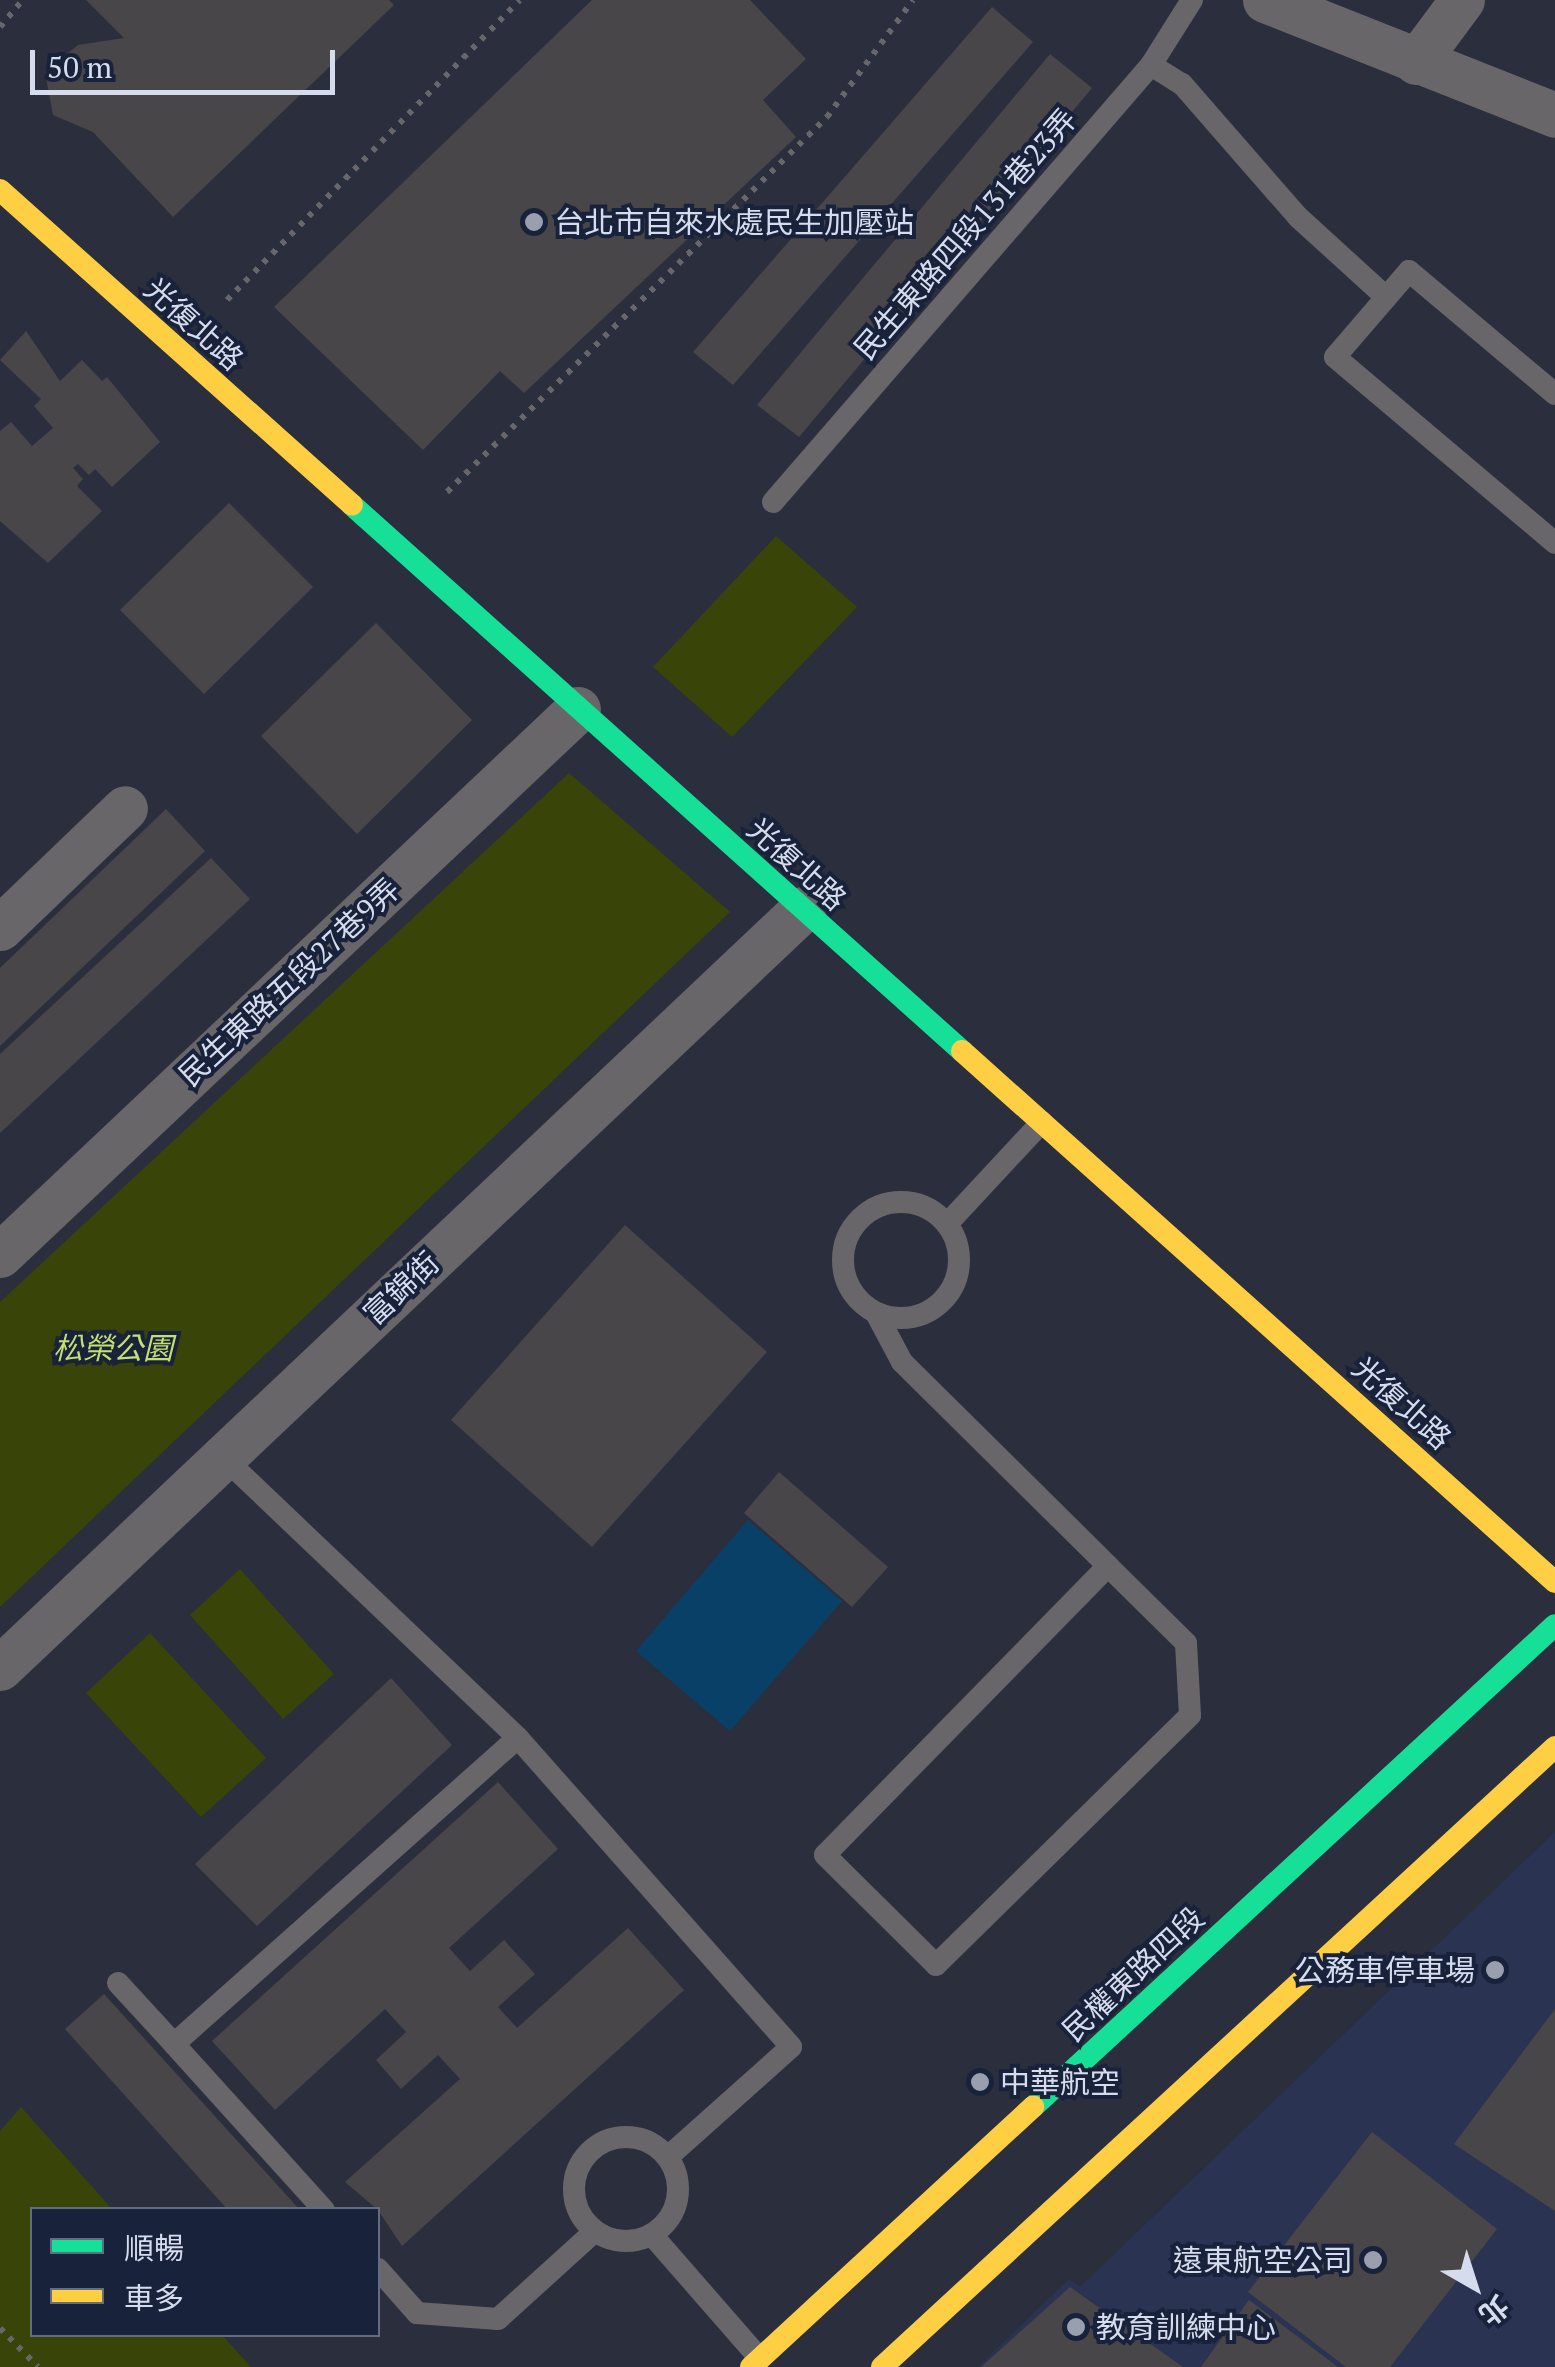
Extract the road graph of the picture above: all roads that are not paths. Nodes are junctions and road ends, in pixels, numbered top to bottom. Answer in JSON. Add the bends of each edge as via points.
{"nodes":[{"id":1,"x":1192,"y":0,"type":"edge"},
{"id":2,"x":1264,"y":0,"type":"edge"},
{"id":3,"x":1462,"y":0,"type":"edge"},
{"id":4,"x":1416,"y":62,"type":"junction"},
{"id":5,"x":1151,"y":65,"type":"junction"},
{"id":6,"x":1555,"y":115,"type":"edge"},
{"id":7,"x":0,"y":190,"type":"edge"},
{"id":8,"x":1386,"y":298,"type":"junction"},
{"id":9,"x":1555,"y":394,"type":"edge"},
{"id":10,"x":772,"y":502,"type":"dead end"},
{"id":11,"x":1555,"y":543,"type":"edge"},
{"id":12,"x":578,"y":710,"type":"junction"},
{"id":13,"x":125,"y":808,"type":"dead end"},
{"id":14,"x":803,"y":909,"type":"junction"},
{"id":15,"x":0,"y":928,"type":"edge"},
{"id":16,"x":1042,"y":1122,"type":"junction"},
{"id":17,"x":948,"y":1224,"type":"junction"},
{"id":18,"x":0,"y":1255,"type":"edge"},
{"id":19,"x":876,"y":1313,"type":"junction"},
{"id":20,"x":223,"y":1457,"type":"junction"},
{"id":21,"x":1108,"y":1566,"type":"junction"},
{"id":22,"x":1555,"y":1582,"type":"edge"},
{"id":23,"x":1555,"y":1626,"type":"edge"},
{"id":24,"x":0,"y":1668,"type":"edge"},
{"id":25,"x":518,"y":1738,"type":"junction"},
{"id":26,"x":1555,"y":1747,"type":"edge"},
{"id":27,"x":118,"y":1982,"type":"dead end"},
{"id":28,"x":174,"y":2044,"type":"junction"},
{"id":29,"x":669,"y":2156,"type":"junction"},
{"id":30,"x":321,"y":2207,"type":"edge"},
{"id":31,"x":594,"y":2232,"type":"junction"},
{"id":32,"x":652,"y":2236,"type":"junction"},
{"id":33,"x":380,"y":2271,"type":"edge"},
{"id":34,"x":755,"y":2363,"type":"edge"},
{"id":35,"x":882,"y":2367,"type":"edge"}],
"edges":[{"from":1,"to":5,"type":"lane","name":"民生東路四段131巷23弄"},
{"from":2,"to":4,"type":"street"},
{"from":3,"to":4,"type":"street"},
{"from":4,"to":6,"type":"street"},
{"from":5,"to":8,"type":"lane","via":[[1182,84],[1298,217]]},
{"from":5,"to":10,"type":"lane","name":"民生東路四段131巷23弄"},
{"from":7,"to":12,"type":"street","name":"光復北路"},
{"from":8,"to":9,"type":"lane","via":[[1409,271]]},
{"from":8,"to":11,"type":"lane","via":[[1335,357]]},
{"from":12,"to":14,"type":"street","name":"光復北路"},
{"from":12,"to":18,"type":"street","name":"民生東路五段27巷9弄"},
{"from":13,"to":15,"type":"street"},
{"from":14,"to":16,"type":"street","name":"光復北路"},
{"from":14,"to":20,"type":"street","name":"富錦街"},
{"from":16,"to":17,"type":"lane"},
{"from":16,"to":22,"type":"street","name":"光復北路"},
{"from":17,"to":19,"type":"lane","via":[[958,1260],[947,1297],[927,1313]]},
{"from":17,"to":19,"type":"lane","via":[[927,1207],[901,1201],[876,1207],[856,1224],[844,1247],[844,1273],[855,1296]]},
{"from":19,"to":21,"type":"lane","via":[[902,1362]]},
{"from":20,"to":24,"type":"street","name":"富錦街"},
{"from":20,"to":25,"type":"lane"},
{"from":21,"to":21,"type":"lane","via":[[824,1855],[936,1965],[1190,1715],[1186,1643]]},
{"from":23,"to":34,"type":"street","name":"民權東路四段"},
{"from":25,"to":28,"type":"lane"},
{"from":25,"to":29,"type":"lane","via":[[791,2047]]},
{"from":26,"to":35,"type":"street"},
{"from":27,"to":28,"type":"lane"},
{"from":28,"to":30,"type":"lane"},
{"from":29,"to":31,"type":"lane","via":[[644,2138],[614,2136],[588,2152],[574,2178],[576,2208]]},
{"from":29,"to":32,"type":"lane","via":[[679,2184],[673,2214]]},
{"from":31,"to":32,"type":"lane","via":[[623,2242]]},
{"from":31,"to":33,"type":"lane","via":[[498,2319],[417,2313]]},
{"from":32,"to":34,"type":"lane"}]}
